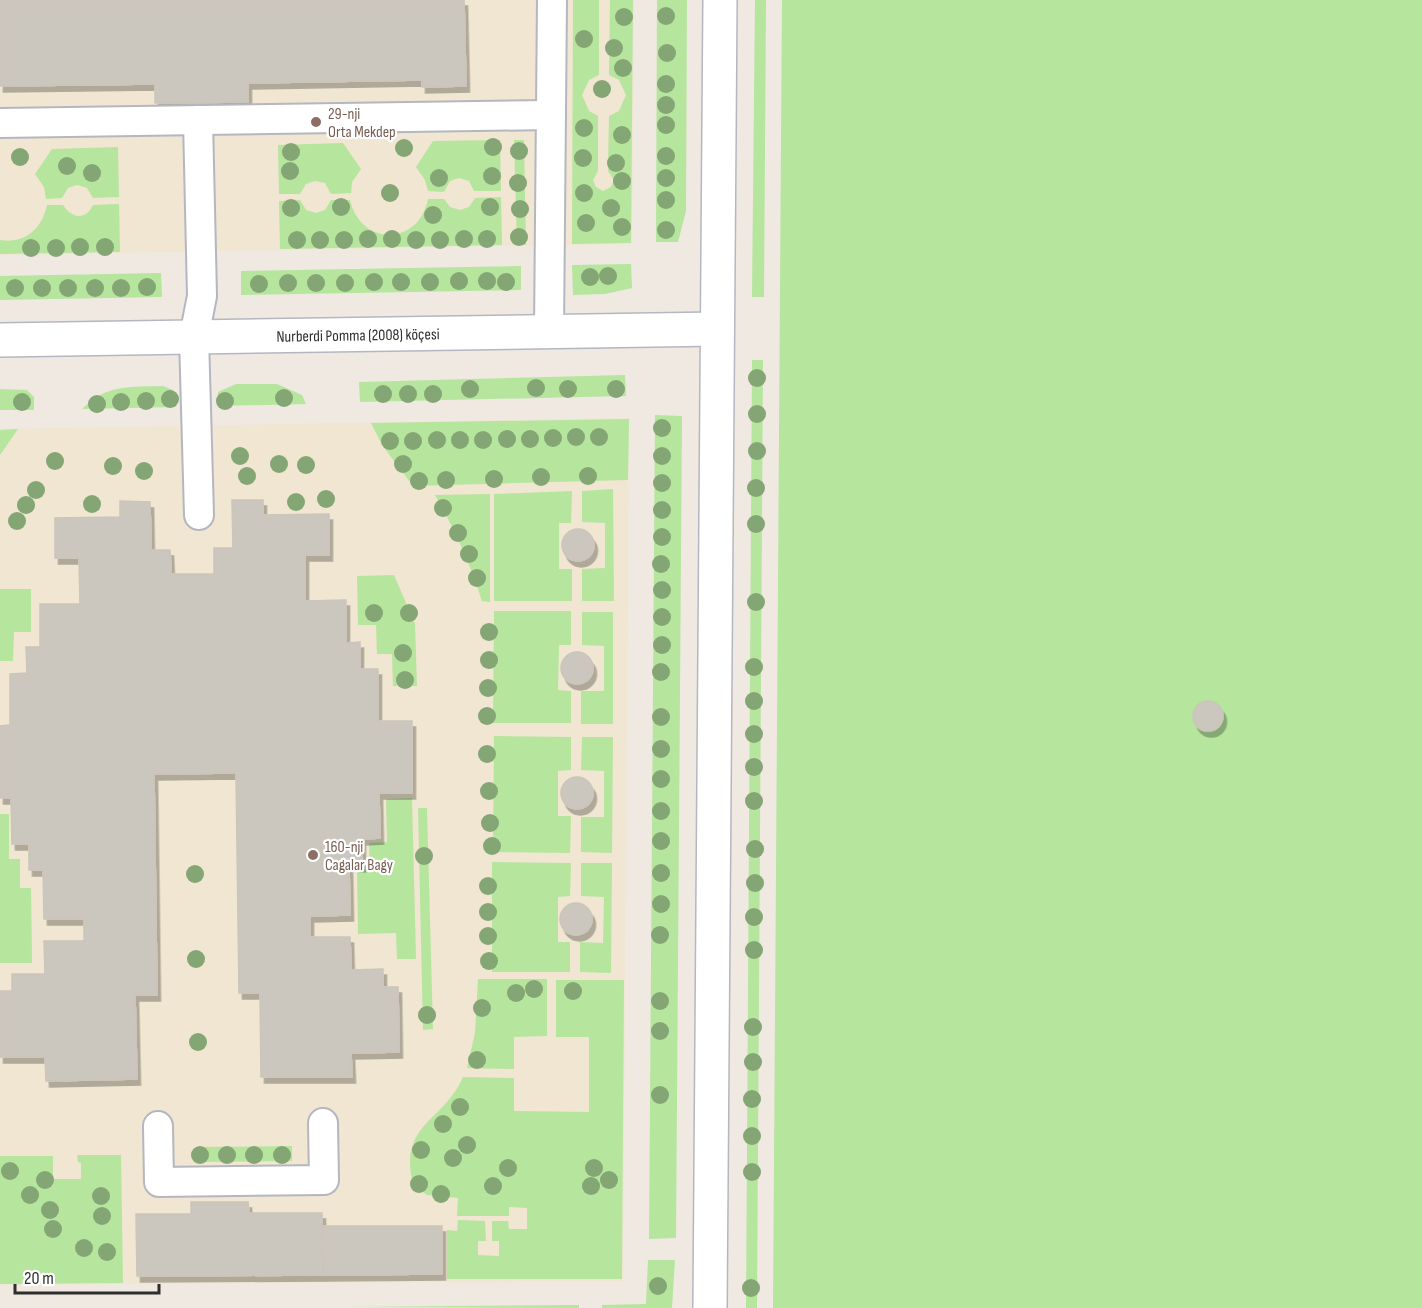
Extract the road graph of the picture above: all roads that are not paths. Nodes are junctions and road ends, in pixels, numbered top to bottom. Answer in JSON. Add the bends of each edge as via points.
{"nodes":[{"id":1,"x":552,"y":0,"type":"edge"},
{"id":2,"x":720,"y":0,"type":"edge"},
{"id":3,"x":552,"y":115,"type":"junction"},
{"id":4,"x":198,"y":120,"type":"junction"},
{"id":5,"x":0,"y":123,"type":"edge"},
{"id":6,"x":717,"y":329,"type":"junction"},
{"id":7,"x":549,"y":331,"type":"junction"},
{"id":8,"x":194,"y":337,"type":"junction"},
{"id":9,"x":0,"y":340,"type":"edge"},
{"id":10,"x":198,"y":515,"type":"dead end"},
{"id":11,"x":323,"y":1123,"type":"dead end"},
{"id":12,"x":159,"y":1126,"type":"dead end"},
{"id":13,"x":710,"y":1308,"type":"edge"}],
"edges":[{"from":1,"to":3,"type":"lane"},
{"from":2,"to":6,"type":"street"},
{"from":3,"to":4,"type":"lane"},
{"from":3,"to":7,"type":"lane"},
{"from":4,"to":5,"type":"lane"},
{"from":4,"to":8,"type":"lane","via":[[202,296]]},
{"from":6,"to":7,"type":"street","name":"Nurberdi Pomma (2008) köçesi"},
{"from":6,"to":13,"type":"street"},
{"from":7,"to":8,"type":"street","name":"Nurberdi Pomma (2008) köçesi"},
{"from":8,"to":9,"type":"street","name":"Nurberdi Pomma (2008) köçesi"},
{"from":8,"to":10,"type":"lane"},
{"from":11,"to":12,"type":"lane","via":[[324,1180],[159,1182]]}]}
